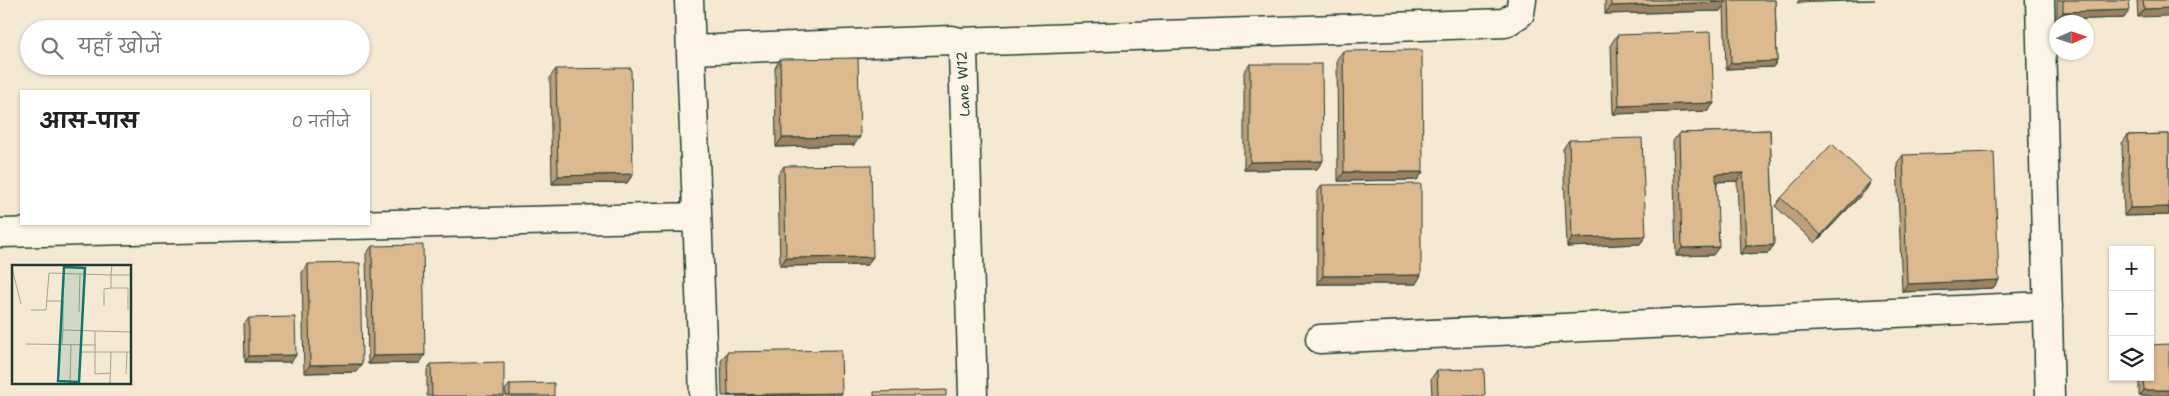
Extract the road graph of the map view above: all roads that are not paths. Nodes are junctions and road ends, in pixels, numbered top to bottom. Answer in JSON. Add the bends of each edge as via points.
{"nodes":[{"id":1,"x":689,"y":0,"type":"edge"},
{"id":2,"x":1522,"y":0,"type":"edge"},
{"id":3,"x":2040,"y":0,"type":"edge"},
{"id":4,"x":960,"y":42,"type":"junction"},
{"id":5,"x":691,"y":50,"type":"junction"},
{"id":6,"x":697,"y":217,"type":"junction"},
{"id":7,"x":348,"y":225,"type":"edge"},
{"id":8,"x":370,"y":225,"type":"edge"},
{"id":9,"x":0,"y":233,"type":"edge"},
{"id":10,"x":2048,"y":306,"type":"junction"},
{"id":11,"x":1320,"y":339,"type":"dead end"},
{"id":12,"x":704,"y":396,"type":"edge"},
{"id":13,"x":973,"y":396,"type":"edge"},
{"id":14,"x":2050,"y":396,"type":"edge"}],
"edges":[{"from":1,"to":5,"type":"street"},
{"from":2,"to":4,"type":"street","via":[[1520,13],[1505,23]]},
{"from":3,"to":10,"type":"street"},
{"from":4,"to":5,"type":"street","name":"Lane W12","via":[[942,40]]},
{"from":4,"to":13,"type":"street","name":"Lane W12"},
{"from":5,"to":6,"type":"street"},
{"from":6,"to":8,"type":"street"},
{"from":6,"to":12,"type":"street"},
{"from":7,"to":9,"type":"street"},
{"from":10,"to":11,"type":"street"},
{"from":10,"to":14,"type":"street"}]}
